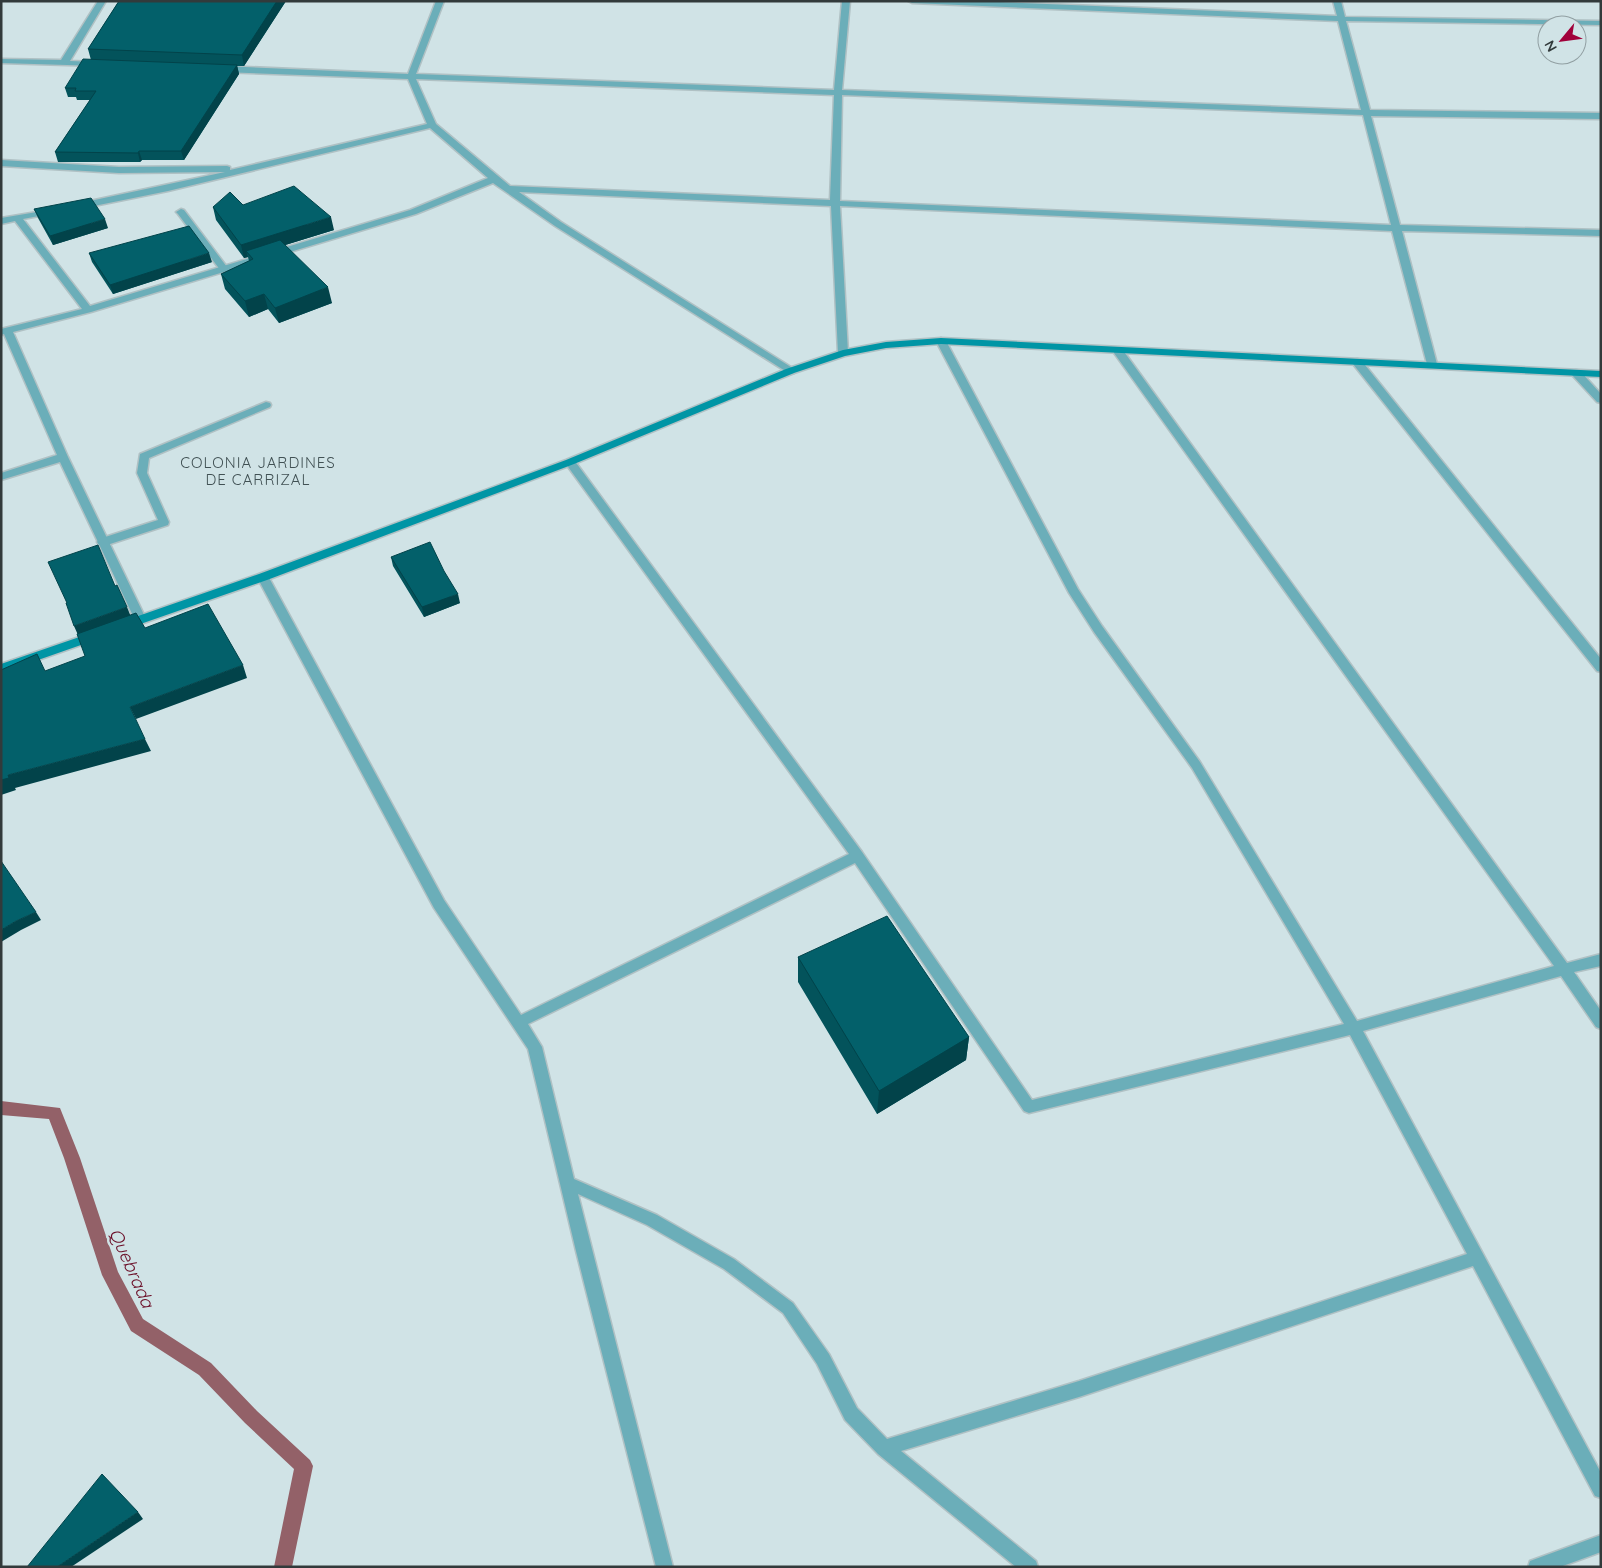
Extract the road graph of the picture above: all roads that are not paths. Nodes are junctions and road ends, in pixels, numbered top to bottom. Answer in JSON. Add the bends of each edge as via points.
{"nodes":[{"id":1,"x":102,"y":1,"type":"edge"},
{"id":2,"x":440,"y":1,"type":"edge"},
{"id":3,"x":846,"y":1,"type":"edge"},
{"id":4,"x":912,"y":1,"type":"edge"},
{"id":5,"x":1337,"y":1,"type":"edge"},
{"id":6,"x":1342,"y":19,"type":"junction"},
{"id":7,"x":1601,"y":23,"type":"edge"},
{"id":8,"x":1,"y":61,"type":"edge"},
{"id":9,"x":64,"y":63,"type":"junction"},
{"id":10,"x":103,"y":64,"type":"edge"},
{"id":11,"x":212,"y":68,"type":"edge"},
{"id":12,"x":411,"y":76,"type":"junction"},
{"id":13,"x":838,"y":92,"type":"junction"},
{"id":14,"x":1366,"y":113,"type":"junction"},
{"id":15,"x":1601,"y":116,"type":"edge"},
{"id":16,"x":432,"y":124,"type":"junction"},
{"id":17,"x":1,"y":163,"type":"edge"},
{"id":18,"x":249,"y":169,"type":"junction"},
{"id":19,"x":494,"y":179,"type":"junction"},
{"id":20,"x":508,"y":188,"type":"junction"},
{"id":21,"x":835,"y":202,"type":"junction"},
{"id":22,"x":181,"y":212,"type":"dead end"},
{"id":23,"x":18,"y":218,"type":"junction"},
{"id":24,"x":1,"y":221,"type":"edge"},
{"id":25,"x":1396,"y":228,"type":"junction"},
{"id":26,"x":1601,"y":233,"type":"edge"},
{"id":27,"x":224,"y":269,"type":"junction"},
{"id":28,"x":88,"y":310,"type":"junction"},
{"id":29,"x":5,"y":331,"type":"edge"},
{"id":30,"x":941,"y":342,"type":"junction"},
{"id":31,"x":1118,"y":351,"type":"junction"},
{"id":32,"x":843,"y":353,"type":"junction"},
{"id":33,"x":1357,"y":362,"type":"junction"},
{"id":34,"x":1432,"y":364,"type":"junction"},
{"id":35,"x":790,"y":371,"type":"junction"},
{"id":36,"x":1576,"y":373,"type":"junction"},
{"id":37,"x":1601,"y":374,"type":"edge"},
{"id":38,"x":1601,"y":400,"type":"edge"},
{"id":39,"x":266,"y":405,"type":"dead end"},
{"id":40,"x":63,"y":457,"type":"junction"},
{"id":41,"x":570,"y":462,"type":"junction"},
{"id":42,"x":1,"y":477,"type":"edge"},
{"id":43,"x":103,"y":542,"type":"junction"},
{"id":44,"x":263,"y":577,"type":"junction"},
{"id":45,"x":140,"y":619,"type":"junction"},
{"id":46,"x":1601,"y":668,"type":"edge"},
{"id":47,"x":1,"y":669,"type":"edge"},
{"id":48,"x":857,"y":856,"type":"junction"},
{"id":49,"x":1601,"y":960,"type":"edge"},
{"id":50,"x":1564,"y":969,"type":"junction"},
{"id":51,"x":519,"y":1022,"type":"junction"},
{"id":52,"x":1601,"y":1023,"type":"edge"},
{"id":53,"x":1354,"y":1028,"type":"junction"},
{"id":54,"x":568,"y":1183,"type":"junction"},
{"id":55,"x":1476,"y":1258,"type":"junction"},
{"id":56,"x":884,"y":1448,"type":"junction"},
{"id":57,"x":1601,"y":1490,"type":"edge"},
{"id":58,"x":1601,"y":1543,"type":"edge"},
{"id":59,"x":665,"y":1567,"type":"edge"},
{"id":60,"x":1030,"y":1567,"type":"edge"},
{"id":61,"x":1536,"y":1567,"type":"edge"}],
"edges":[{"from":1,"to":9,"type":"street"},
{"from":2,"to":12,"type":"street"},
{"from":3,"to":13,"type":"street"},
{"from":4,"to":6,"type":"street"},
{"from":5,"to":6,"type":"street"},
{"from":6,"to":7,"type":"street"},
{"from":6,"to":14,"type":"street"},
{"from":8,"to":9,"type":"street"},
{"from":9,"to":10,"type":"street"},
{"from":11,"to":12,"type":"street"},
{"from":12,"to":13,"type":"street"},
{"from":12,"to":16,"type":"street"},
{"from":13,"to":14,"type":"street"},
{"from":13,"to":21,"type":"street"},
{"from":14,"to":15,"type":"street"},
{"from":14,"to":25,"type":"street"},
{"from":16,"to":18,"type":"street"},
{"from":16,"to":19,"type":"street"},
{"from":17,"to":18,"type":"street","via":[[119,170]]},
{"from":18,"to":23,"type":"street"},
{"from":19,"to":20,"type":"street"},
{"from":19,"to":27,"type":"street","via":[[413,212]]},
{"from":20,"to":21,"type":"street"},
{"from":20,"to":35,"type":"street","via":[[558,224]]},
{"from":21,"to":25,"type":"street"},
{"from":21,"to":32,"type":"street"},
{"from":22,"to":27,"type":"street"},
{"from":23,"to":24,"type":"street"},
{"from":23,"to":28,"type":"street"},
{"from":25,"to":26,"type":"street"},
{"from":25,"to":34,"type":"street"},
{"from":27,"to":28,"type":"street"},
{"from":28,"to":29,"type":"street"},
{"from":29,"to":40,"type":"street"},
{"from":30,"to":31,"type":"street"},
{"from":30,"to":32,"type":"street","via":[[886,345]]},
{"from":30,"to":53,"type":"street","via":[[1073,590],[1196,765]]},
{"from":31,"to":33,"type":"street"},
{"from":31,"to":50,"type":"street"},
{"from":32,"to":35,"type":"street"},
{"from":33,"to":34,"type":"street"},
{"from":33,"to":46,"type":"street"},
{"from":34,"to":36,"type":"street"},
{"from":35,"to":41,"type":"street"},
{"from":36,"to":37,"type":"street"},
{"from":36,"to":38,"type":"street"},
{"from":39,"to":43,"type":"street","via":[[144,456],[142,473],[164,522]]},
{"from":40,"to":42,"type":"street"},
{"from":40,"to":43,"type":"street"},
{"from":41,"to":44,"type":"street"},
{"from":41,"to":48,"type":"street"},
{"from":43,"to":45,"type":"street"},
{"from":44,"to":45,"type":"street"},
{"from":44,"to":51,"type":"street","via":[[439,904]]},
{"from":45,"to":47,"type":"street"},
{"from":48,"to":51,"type":"street"},
{"from":48,"to":53,"type":"street","via":[[1029,1107]]},
{"from":49,"to":50,"type":"street"},
{"from":50,"to":52,"type":"street"},
{"from":50,"to":53,"type":"street"},
{"from":51,"to":54,"type":"street","via":[[536,1047]]},
{"from":53,"to":55,"type":"street"},
{"from":54,"to":56,"type":"street","via":[[652,1220],[721,1259],[788,1308],[823,1359],[852,1414]]},
{"from":54,"to":59,"type":"street"},
{"from":55,"to":56,"type":"street","via":[[1078,1389]]},
{"from":55,"to":57,"type":"street"},
{"from":56,"to":60,"type":"street"},
{"from":58,"to":61,"type":"street"}]}
